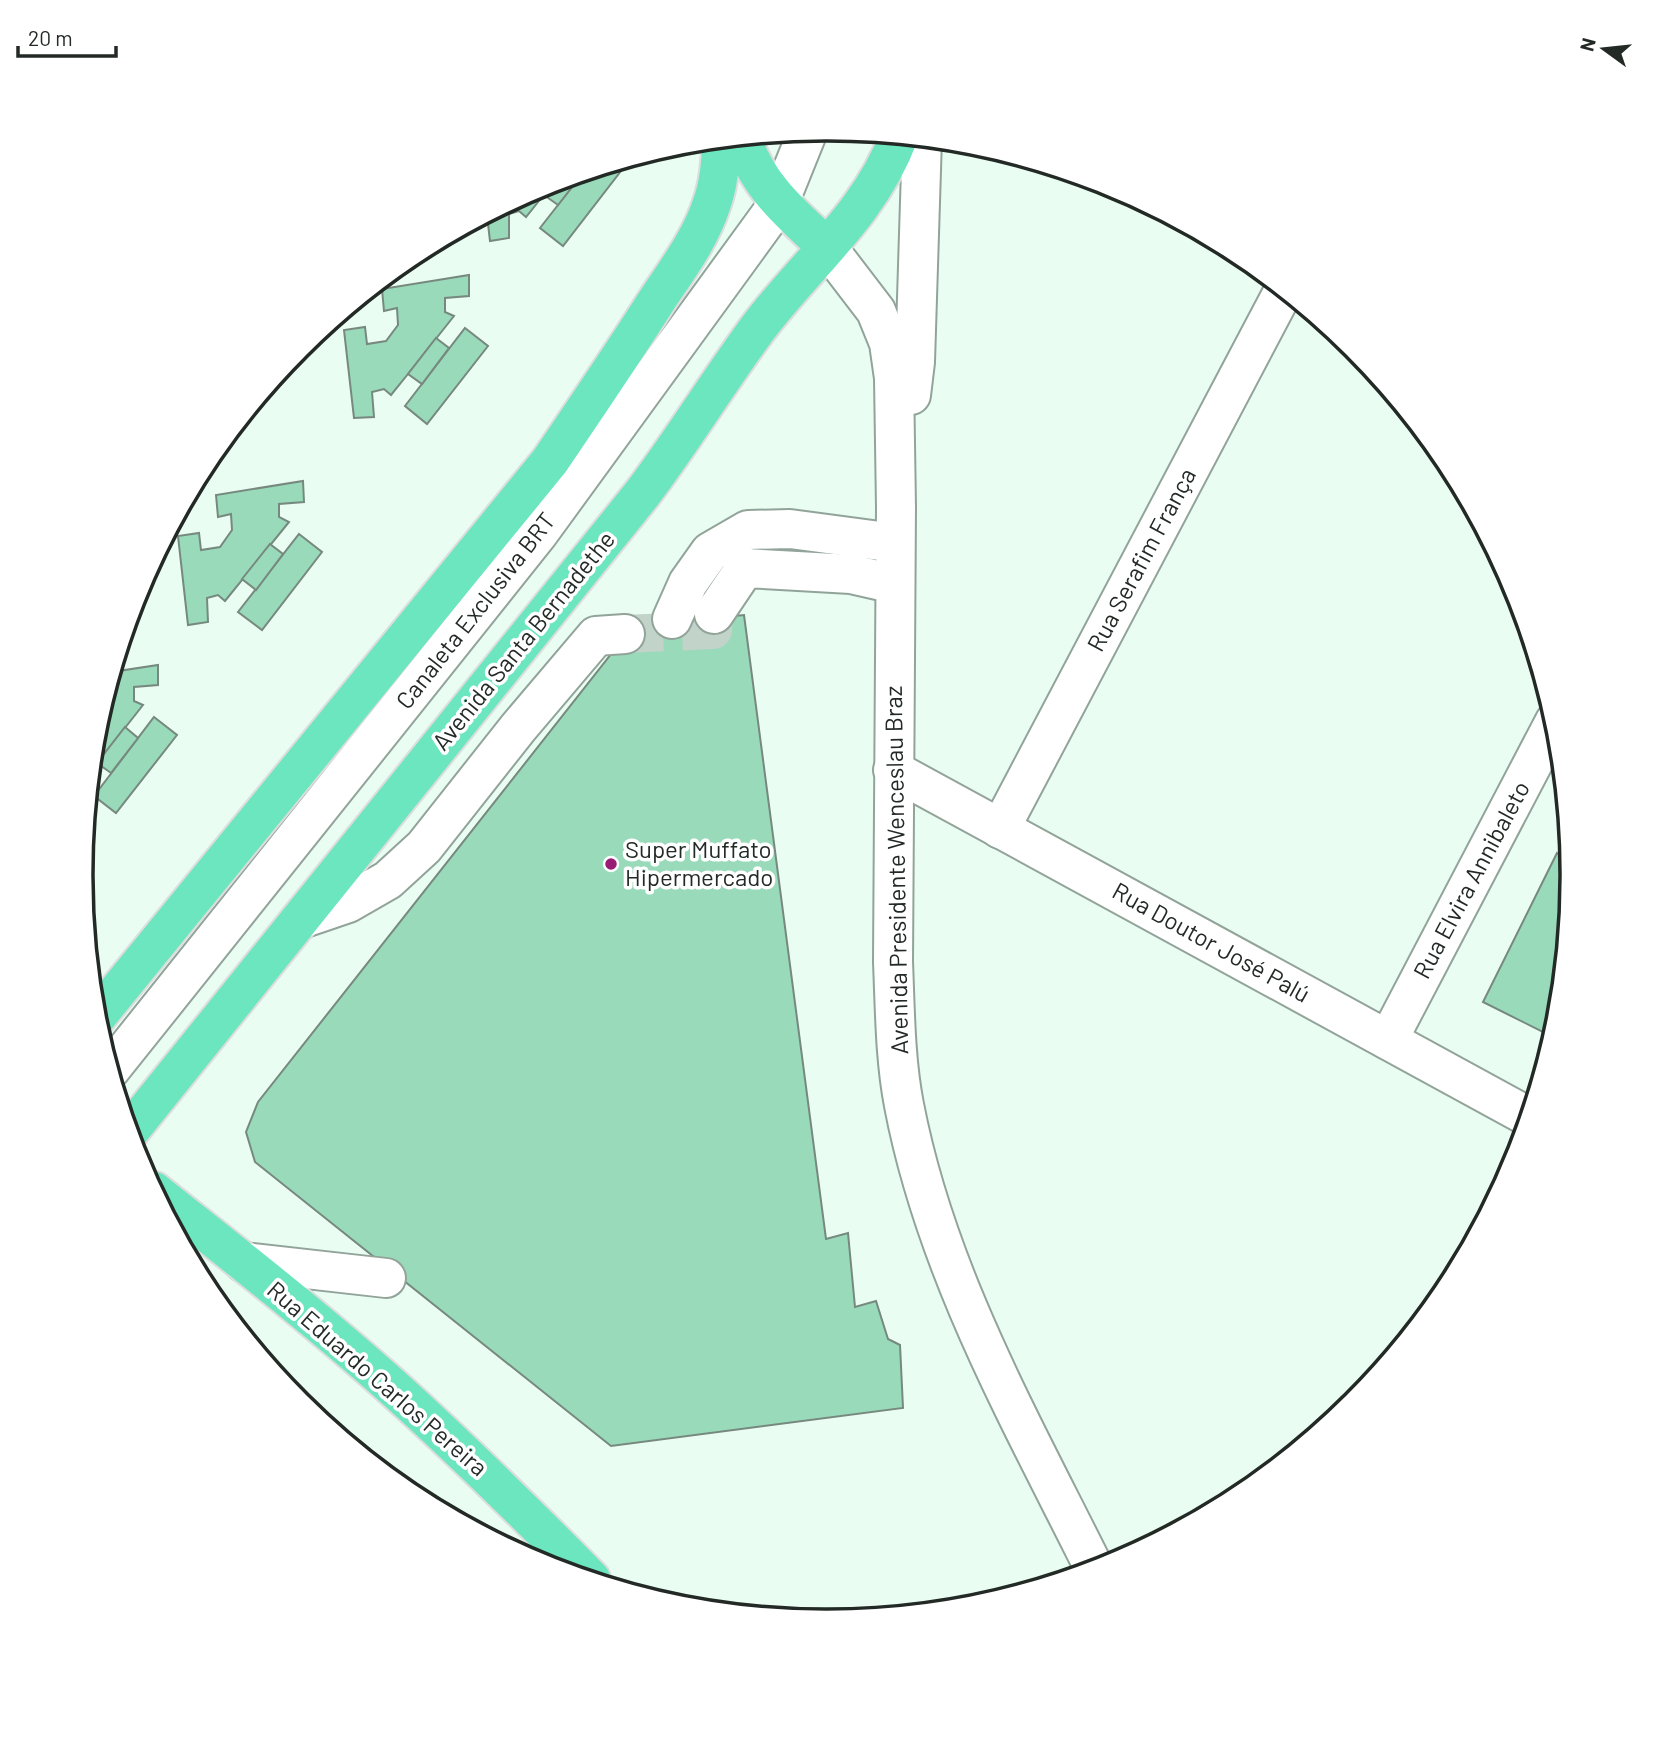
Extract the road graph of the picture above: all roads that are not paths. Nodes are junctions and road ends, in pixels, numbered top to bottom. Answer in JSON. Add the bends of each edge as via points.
{"nodes":[{"id":1,"x":804,"y":142,"type":"edge"},
{"id":2,"x":895,"y":145,"type":"edge"},
{"id":3,"x":746,"y":146,"type":"edge"},
{"id":4,"x":922,"y":148,"type":"edge"},
{"id":5,"x":720,"y":150,"type":"edge"},
{"id":6,"x":779,"y":203,"type":"junction"},
{"id":7,"x":827,"y":247,"type":"junction"},
{"id":8,"x":1280,"y":298,"type":"edge"},
{"id":9,"x":895,"y":526,"type":"junction"},
{"id":10,"x":895,"y":584,"type":"junction"},
{"id":11,"x":714,"y":614,"type":"tunnel mouth"},
{"id":12,"x":672,"y":619,"type":"tunnel mouth"},
{"id":13,"x":625,"y":634,"type":"tunnel mouth"},
{"id":14,"x":1547,"y":736,"type":"edge"},
{"id":15,"x":893,"y":769,"type":"junction"},
{"id":16,"x":1000,"y":829,"type":"junction"},
{"id":17,"x":301,"y":919,"type":"junction"},
{"id":18,"x":105,"y":1006,"type":"edge"},
{"id":19,"x":1388,"y":1040,"type":"junction"},
{"id":20,"x":117,"y":1061,"type":"edge"},
{"id":21,"x":1521,"y":1112,"type":"edge"},
{"id":22,"x":136,"y":1123,"type":"edge"},
{"id":23,"x":170,"y":1204,"type":"edge"},
{"id":24,"x":243,"y":1262,"type":"junction"},
{"id":25,"x":386,"y":1278,"type":"dead end"},
{"id":26,"x":1090,"y":1559,"type":"edge"},
{"id":27,"x":576,"y":1564,"type":"edge"}],
"edges":[{"from":1,"to":6,"type":"street","name":"Canaleta Exclusiva BRT"},
{"from":2,"to":7,"type":"main road","name":"Avenida Santa Bernadethe","via":[[876,186]]},
{"from":3,"to":6,"type":"main road","name":"Avenida Presidente Wenceslau Braz","via":[[759,177]]},
{"from":4,"to":9,"type":"street","name":"Avenida Presidente Wenceslau Braz","via":[[915,362]]},
{"from":5,"to":18,"type":"main road","via":[[719,177],[703,225],[550,461]]},
{"from":6,"to":7,"type":"main road","name":"Avenida Presidente Wenceslau Braz"},
{"from":6,"to":20,"type":"street","name":"Canaleta Exclusiva BRT","via":[[538,534]]},
{"from":7,"to":9,"type":"street","name":"Avenida Presidente Wenceslau Braz","via":[[876,311],[889,343],[894,378]]},
{"from":7,"to":17,"type":"main road","name":"Avenida Santa Bernadethe","via":[[757,329],[642,494]]},
{"from":8,"to":16,"type":"street","name":"Rua Serafim França"},
{"from":9,"to":10,"type":"street","name":"Avenida Presidente Wenceslau Braz"},
{"from":9,"to":12,"type":"street","via":[[748,530],[710,552],[688,583]]},
{"from":10,"to":11,"type":"street","via":[[851,574],[745,568]]},
{"from":10,"to":15,"type":"street","name":"Avenida Presidente Wenceslau Braz"},
{"from":13,"to":17,"type":"street","via":[[596,636],[424,848],[388,880],[348,903]]},
{"from":14,"to":19,"type":"street","name":"Rua Elvira Annibaleto"},
{"from":15,"to":16,"type":"street","name":"Rua Doutor José Palú"},
{"from":15,"to":26,"type":"street","name":"Avenida Presidente Wenceslau Braz","via":[[896,1028],[903,1102],[918,1165],[953,1274],[979,1336]]},
{"from":16,"to":19,"type":"street","name":"Rua Doutor José Palú"},
{"from":17,"to":22,"type":"main road","name":"Avenida Santa Bernadethe"},
{"from":19,"to":21,"type":"street","name":"Rua Doutor José Palú"},
{"from":23,"to":24,"type":"main road","name":"Rua Eduardo Carlos Pereira"},
{"from":24,"to":25,"type":"street"},
{"from":24,"to":27,"type":"main road","name":"Rua Eduardo Carlos Pereira","via":[[387,1382]]}]}
